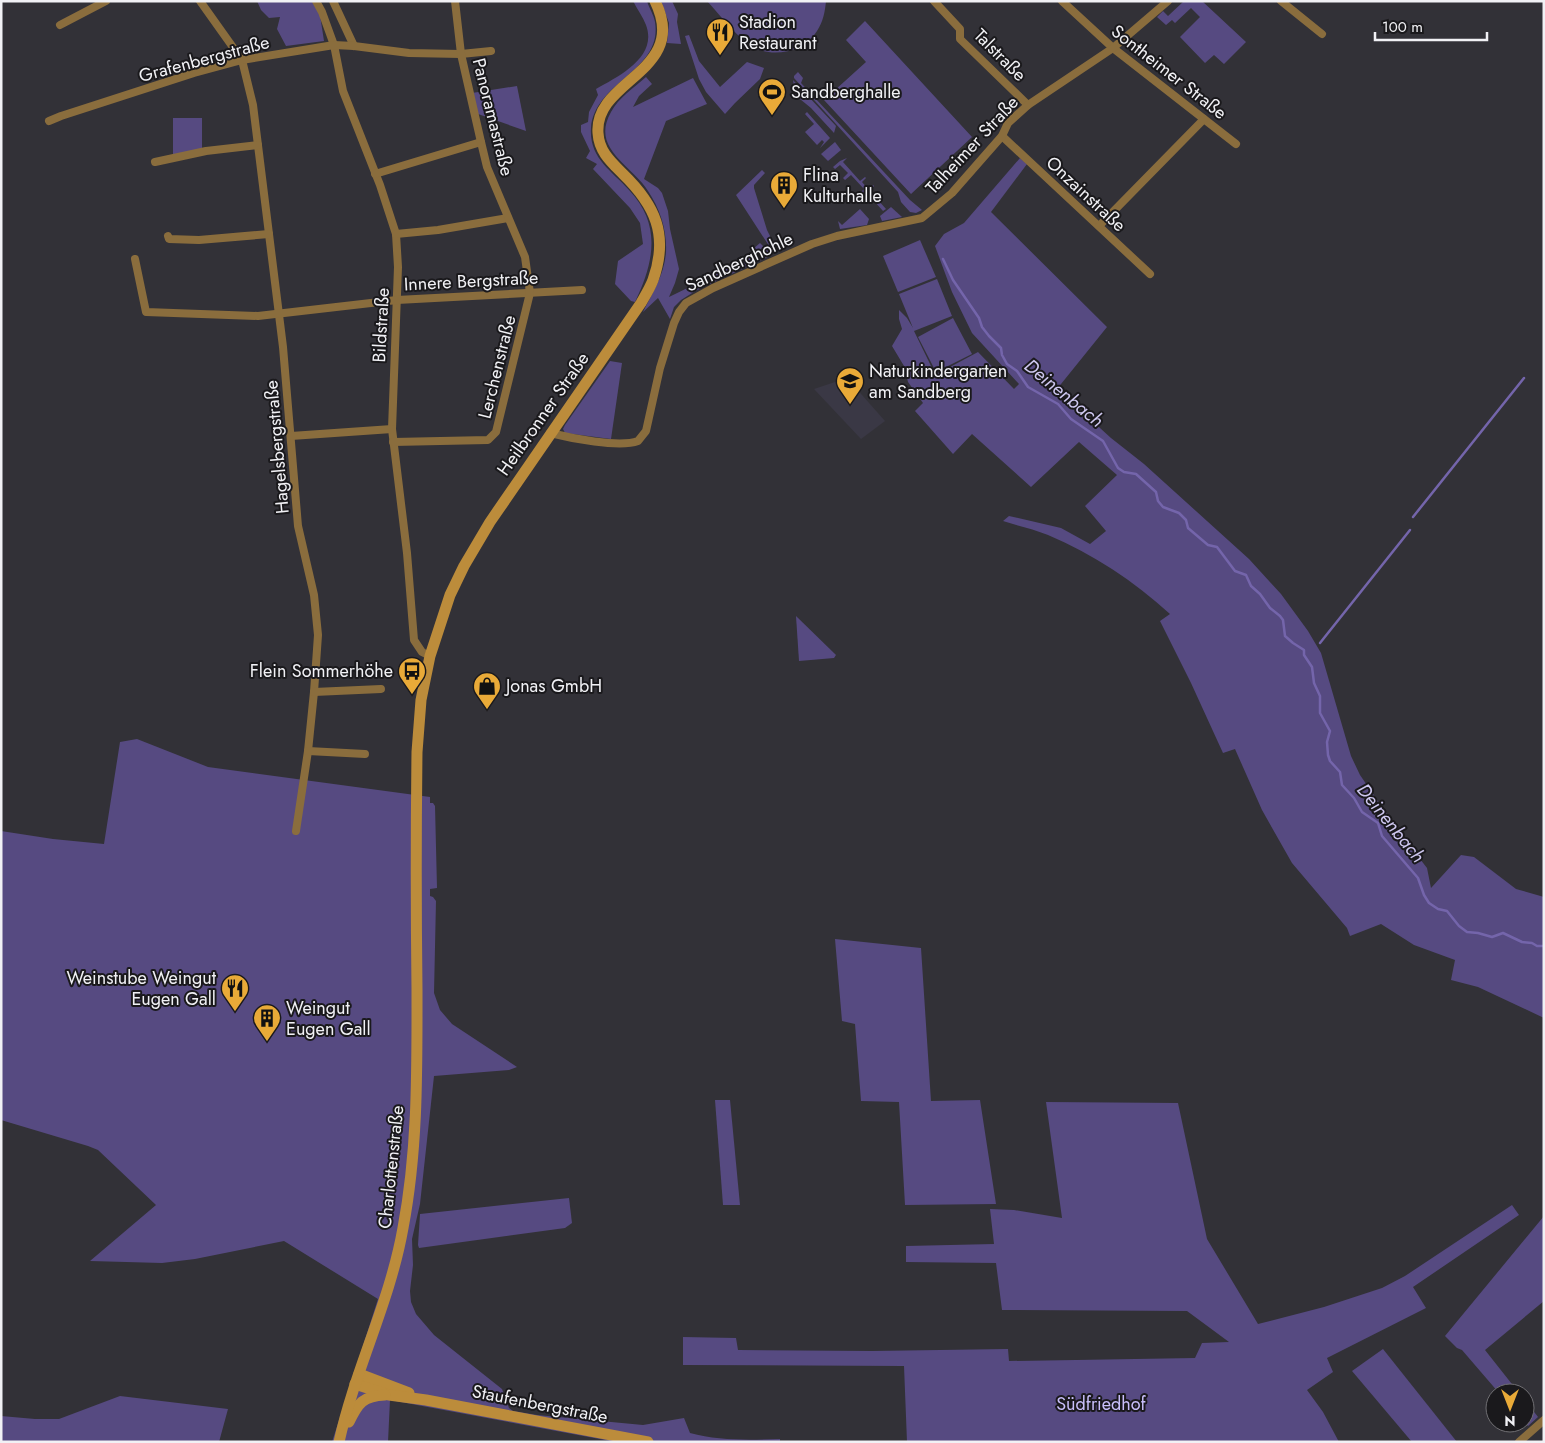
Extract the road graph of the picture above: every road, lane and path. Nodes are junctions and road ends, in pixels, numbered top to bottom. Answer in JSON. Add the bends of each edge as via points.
{"nodes":[{"id":1,"x":106,"y":1,"type":"edge"},
{"id":2,"x":200,"y":1,"type":"edge"},
{"id":3,"x":316,"y":1,"type":"edge"},
{"id":4,"x":333,"y":1,"type":"edge"},
{"id":5,"x":455,"y":1,"type":"edge"},
{"id":6,"x":655,"y":1,"type":"edge"},
{"id":7,"x":934,"y":1,"type":"edge"},
{"id":8,"x":1062,"y":1,"type":"edge"},
{"id":9,"x":1168,"y":1,"type":"edge"},
{"id":10,"x":1281,"y":1,"type":"edge"},
{"id":11,"x":60,"y":25,"type":"dead end"},
{"id":12,"x":1322,"y":34,"type":"dead end"},
{"id":13,"x":334,"y":45,"type":"junction"},
{"id":14,"x":354,"y":46,"type":"junction"},
{"id":15,"x":1113,"y":48,"type":"junction"},
{"id":16,"x":491,"y":51,"type":"dead end"},
{"id":17,"x":461,"y":54,"type":"junction"},
{"id":18,"x":242,"y":60,"type":"junction"},
{"id":19,"x":1028,"y":105,"type":"junction"},
{"id":20,"x":1204,"y":119,"type":"junction"},
{"id":21,"x":49,"y":121,"type":"dead end"},
{"id":22,"x":1002,"y":136,"type":"junction"},
{"id":23,"x":481,"y":142,"type":"junction"},
{"id":24,"x":1236,"y":144,"type":"dead end"},
{"id":25,"x":258,"y":145,"type":"junction"},
{"id":26,"x":155,"y":162,"type":"dead end"},
{"id":27,"x":375,"y":174,"type":"junction"},
{"id":28,"x":508,"y":218,"type":"junction"},
{"id":29,"x":1099,"y":226,"type":"junction"},
{"id":30,"x":269,"y":234,"type":"junction"},
{"id":31,"x":396,"y":234,"type":"junction"},
{"id":32,"x":168,"y":236,"type":"dead end"},
{"id":33,"x":831,"y":238,"type":"joint"},
{"id":34,"x":135,"y":259,"type":"dead end"},
{"id":35,"x":1150,"y":274,"type":"dead end"},
{"id":36,"x":582,"y":290,"type":"dead end"},
{"id":37,"x":530,"y":294,"type":"junction"},
{"id":38,"x":397,"y":300,"type":"junction"},
{"id":39,"x":279,"y":314,"type":"junction"},
{"id":40,"x":392,"y":429,"type":"junction"},
{"id":41,"x":550,"y":433,"type":"junction"},
{"id":42,"x":291,"y":436,"type":"junction"},
{"id":43,"x":393,"y":442,"type":"junction"},
{"id":44,"x":430,"y":656,"type":"junction"},
{"id":45,"x":381,"y":689,"type":"dead end"},
{"id":46,"x":314,"y":692,"type":"junction"},
{"id":47,"x":308,"y":751,"type":"junction"},
{"id":48,"x":365,"y":754,"type":"dead end"},
{"id":49,"x":296,"y":831,"type":"dead end"},
{"id":50,"x":416,"y":887,"type":"joint"},
{"id":51,"x":357,"y":1379,"type":"junction"},
{"id":52,"x":389,"y":1395,"type":"junction"},
{"id":53,"x":426,"y":1400,"type":"junction"},
{"id":54,"x":1544,"y":1420,"type":"edge"},
{"id":55,"x":340,"y":1440,"type":"edge"},
{"id":56,"x":648,"y":1442,"type":"edge"},
{"id":57,"x":1519,"y":1442,"type":"edge"}],
"edges":[{"from":1,"to":11,"type":"street"},
{"from":2,"to":18,"type":"street"},
{"from":3,"to":13,"type":"street","name":"Bildstraße"},
{"from":4,"to":14,"type":"street"},
{"from":5,"to":17,"type":"street","name":"Panoramastraße"},
{"from":6,"to":41,"type":"main road","name":"Heilbronner Straße","via":[[663,26],[658,52],[610,99],[598,125],[602,151],[641,192],[652,210],[660,244],[653,281]]},
{"from":7,"to":19,"type":"street","name":"Talstraße","via":[[960,29],[960,39]]},
{"from":8,"to":15,"type":"street","name":"Sontheimer Straße"},
{"from":9,"to":15,"type":"street","name":"Talheimer Straße"},
{"from":10,"to":12,"type":"street"},
{"from":13,"to":14,"type":"street","name":"Grafenbergstraße"},
{"from":13,"to":18,"type":"street","name":"Grafenbergstraße"},
{"from":13,"to":27,"type":"street","name":"Bildstraße","via":[[343,91]]},
{"from":14,"to":17,"type":"street","name":"Grafenbergstraße","via":[[408,53]]},
{"from":15,"to":19,"type":"street","name":"Talheimer Straße"},
{"from":15,"to":20,"type":"street","name":"Sontheimer Straße"},
{"from":16,"to":17,"type":"street","name":"Grafenbergstraße"},
{"from":17,"to":23,"type":"street","name":"Panoramastraße"},
{"from":18,"to":21,"type":"street","name":"Grafenbergstraße"},
{"from":18,"to":25,"type":"street","name":"Hagelsbergstraße"},
{"from":19,"to":22,"type":"street","name":"Talheimer Straße","via":[[1008,123]]},
{"from":20,"to":24,"type":"street","name":"Sontheimer Straße"},
{"from":20,"to":29,"type":"street"},
{"from":22,"to":29,"type":"street","name":"Onzainstraße"},
{"from":22,"to":33,"type":"street","name":"Talheimer Straße","via":[[952,193],[922,218]]},
{"from":23,"to":27,"type":"street"},
{"from":23,"to":28,"type":"street","name":"Panoramastraße","via":[[487,167]]},
{"from":25,"to":26,"type":"street","via":[[206,151]]},
{"from":25,"to":30,"type":"street","name":"Hagelsbergstraße"},
{"from":27,"to":31,"type":"street","name":"Bildstraße"},
{"from":28,"to":31,"type":"street"},
{"from":28,"to":37,"type":"street","name":"Panoramastraße","via":[[524,257]]},
{"from":29,"to":35,"type":"street","name":"Onzainstraße"},
{"from":30,"to":32,"type":"street","via":[[199,240],[169,239]]},
{"from":30,"to":39,"type":"street","name":"Hagelsbergstraße"},
{"from":31,"to":38,"type":"street","name":"Bildstraße"},
{"from":33,"to":41,"type":"street","name":"Sandberghohle","via":[[722,284],[686,303],[674,323],[646,431],[638,442],[568,438]]},
{"from":34,"to":39,"type":"street","name":"Innere Bergstraße","via":[[146,312]]},
{"from":36,"to":37,"type":"street","name":"Innere Bergstraße"},
{"from":37,"to":38,"type":"street","name":"Innere Bergstraße"},
{"from":37,"to":43,"type":"street","name":"Lerchenstraße","via":[[496,432],[488,440]]},
{"from":38,"to":39,"type":"street","name":"Innere Bergstraße"},
{"from":38,"to":40,"type":"street","name":"Bildstraße"},
{"from":39,"to":42,"type":"street","name":"Hagelsbergstraße"},
{"from":40,"to":42,"type":"street"},
{"from":40,"to":43,"type":"street","name":"Bildstraße"},
{"from":41,"to":44,"type":"main road","name":"Heilbronner Straße","via":[[464,566],[444,610]]},
{"from":42,"to":46,"type":"street","name":"Hagelsbergstraße","via":[[298,526],[314,595],[318,634]]},
{"from":43,"to":44,"type":"street","name":"Bildstraße","via":[[414,640],[422,652]]},
{"from":44,"to":50,"type":"main road","name":"Heilbronner Straße","via":[[421,700],[417,752]]},
{"from":45,"to":46,"type":"street"},
{"from":46,"to":47,"type":"street","name":"Hagelsbergstraße"},
{"from":47,"to":48,"type":"street"},
{"from":47,"to":49,"type":"street","name":"Hagelsbergstraße"},
{"from":50,"to":51,"type":"main road","name":"Charlottenstraße","via":[[417,1091],[410,1188],[389,1287]]},
{"from":51,"to":52,"type":"main road","name":"Staufenbergstraße"},
{"from":51,"to":53,"type":"main road","name":"Staufenbergstraße"},
{"from":51,"to":55,"type":"main road","name":"Charlottenstraße"},
{"from":52,"to":53,"type":"main road","name":"Staufenbergstraße"},
{"from":52,"to":55,"type":"main road","name":"Staufenbergstraße","via":[[375,1395],[362,1401]]},
{"from":53,"to":56,"type":"main road","name":"Staufenbergstraße"},
{"from":54,"to":57,"type":"street"}]}
